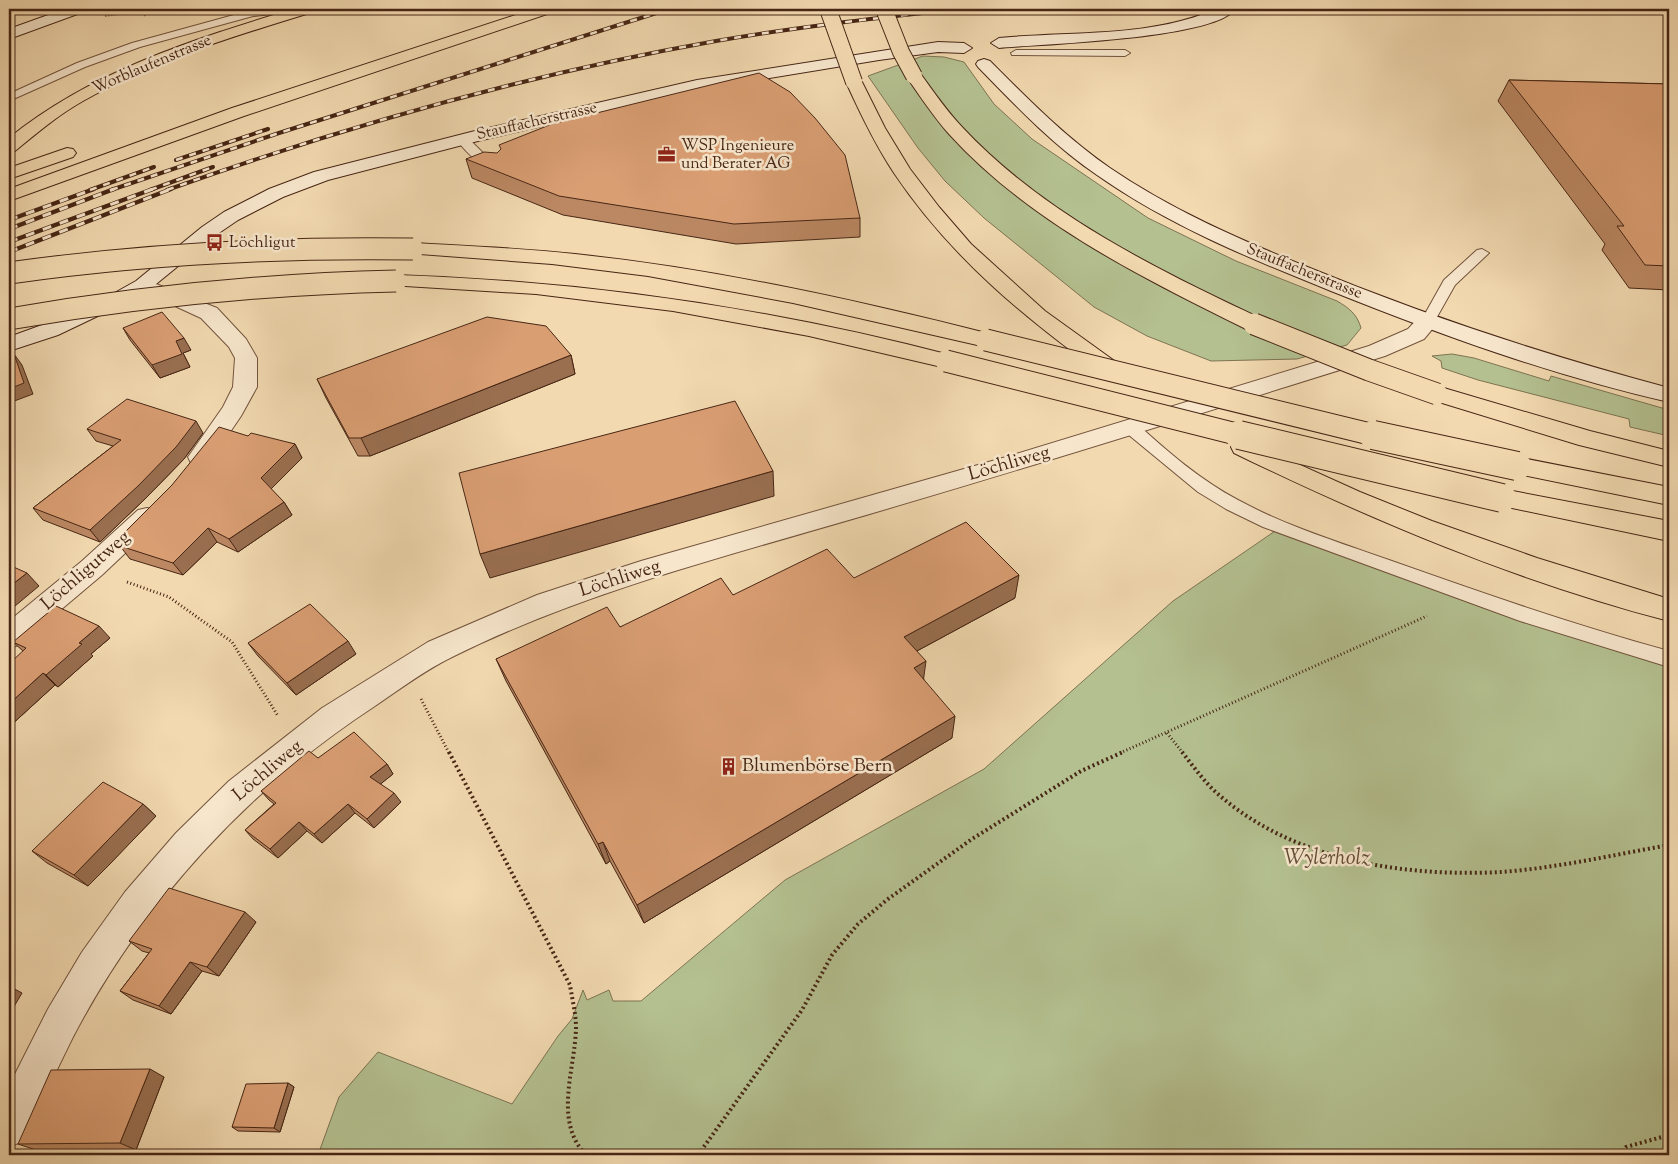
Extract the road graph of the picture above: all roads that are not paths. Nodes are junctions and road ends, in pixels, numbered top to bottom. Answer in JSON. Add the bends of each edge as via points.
{"nodes":[{"id":1,"x":78,"y":9,"type":"edge"},
{"id":2,"x":308,"y":9,"type":"edge"},
{"id":3,"x":548,"y":9,"type":"edge"},
{"id":4,"x":562,"y":9,"type":"edge"},
{"id":5,"x":828,"y":9,"type":"edge"},
{"id":6,"x":884,"y":9,"type":"edge"},
{"id":7,"x":1228,"y":9,"type":"edge"},
{"id":8,"x":292,"y":14,"type":"junction"},
{"id":9,"x":521,"y":18,"type":"junction"},
{"id":10,"x":9,"y":34,"type":"edge"},
{"id":11,"x":982,"y":44,"type":"junction"},
{"id":12,"x":1016,"y":53,"type":"junction"},
{"id":13,"x":1126,"y":53,"type":"dead end"},
{"id":14,"x":984,"y":64,"type":"junction"},
{"id":15,"x":9,"y":98,"type":"edge"},
{"id":16,"x":462,"y":139,"type":"junction"},
{"id":17,"x":9,"y":146,"type":"edge"},
{"id":18,"x":79,"y":149,"type":"dead end"},
{"id":19,"x":498,"y":167,"type":"edge"},
{"id":20,"x":9,"y":174,"type":"edge"},
{"id":21,"x":9,"y":195,"type":"edge"},
{"id":22,"x":1482,"y":253,"type":"dead end"},
{"id":23,"x":9,"y":272,"type":"edge"},
{"id":24,"x":142,"y":285,"type":"junction"},
{"id":25,"x":9,"y":319,"type":"edge"},
{"id":26,"x":1428,"y":321,"type":"junction"},
{"id":27,"x":9,"y":344,"type":"edge"},
{"id":28,"x":1669,"y":395,"type":"edge"},
{"id":29,"x":1130,"y":427,"type":"junction"},
{"id":30,"x":1669,"y":459,"type":"edge"},
{"id":31,"x":184,"y":478,"type":"edge"},
{"id":32,"x":1669,"y":496,"type":"edge"},
{"id":33,"x":165,"y":499,"type":"edge"},
{"id":34,"x":1669,"y":531,"type":"edge"},
{"id":35,"x":1669,"y":610,"type":"edge"},
{"id":36,"x":9,"y":637,"type":"edge"},
{"id":37,"x":1669,"y":659,"type":"edge"},
{"id":38,"x":9,"y":1127,"type":"edge"}],
"edges":[{"from":1,"to":10,"type":"street"},
{"from":2,"to":8,"type":"main road","name":"Worblaufenstrasse"},
{"from":3,"to":9,"type":"main road"},
{"from":4,"to":9,"type":"main road"},
{"from":5,"to":35,"type":"main road","bridge":true,"via":[[854,82],[880,138],[926,206],[1001,285],[1128,382],[1243,447],[1343,495],[1462,543],[1570,581]]},
{"from":6,"to":30,"type":"main road","bridge":true,"via":[[914,76],[962,138],[1038,201],[1150,272],[1254,324],[1369,370],[1579,437]]},
{"from":7,"to":11,"type":"street","name":"Stauffacherstrasse","via":[[1193,22],[1125,32]]},
{"from":8,"to":15,"type":"lane","via":[[252,13],[136,44]]},
{"from":8,"to":17,"type":"main road","name":"Worblaufenstrasse","via":[[200,43],[134,69],[56,111]]},
{"from":9,"to":21,"type":"main road","via":[[238,112]]},
{"from":11,"to":12,"type":"street","name":"Stauffacherstrasse","via":[[1011,47]]},
{"from":11,"to":14,"type":"street","name":"Stauffacherstrasse","via":[[962,51],[966,58]]},
{"from":11,"to":16,"type":"street","name":"Stauffacherstrasse","via":[[888,53],[752,75],[618,102]]},
{"from":12,"to":13,"type":"lane"},
{"from":12,"to":14,"type":"street","via":[[1005,63]]},
{"from":14,"to":26,"type":"street","name":"Stauffacherstrasse","via":[[1059,138],[1129,188],[1245,248]]},
{"from":16,"to":19,"type":"lane","via":[[480,157]]},
{"from":16,"to":24,"type":"street","name":"Stauffacherstrasse","via":[[329,174],[276,193],[216,225]]},
{"from":18,"to":20,"type":"main road"},
{"from":22,"to":26,"type":"lane","via":[[1449,282]]},
{"from":23,"to":32,"type":"main road","bridge":true,"via":[[107,260],[287,248],[413,249],[519,255],[672,274],[986,340],[1361,432]]},
{"from":24,"to":27,"type":"street","via":[[87,315]]},
{"from":24,"to":31,"type":"street","via":[[209,313],[238,344],[246,358],[245,387],[234,410]]},
{"from":25,"to":34,"type":"main road","bridge":true,"via":[[212,289],[342,282],[502,284],[656,301],[804,328],[1332,459],[1502,498]]},
{"from":26,"to":28,"type":"street","name":"Stauffacherstrasse","via":[[1542,360]]},
{"from":26,"to":29,"type":"street","name":"Löchliweg","via":[[1416,334],[1377,351]]},
{"from":29,"to":37,"type":"lane","via":[[1199,485],[1281,527],[1466,595]]},
{"from":29,"to":38,"type":"street","name":"Löchliweg","via":[[642,571],[547,603],[438,650],[404,671],[334,717],[240,791],[182,852],[137,904],[95,965],[61,1022]]},
{"from":33,"to":36,"type":"street","name":"Löchligutweg","via":[[92,568]]}]}
